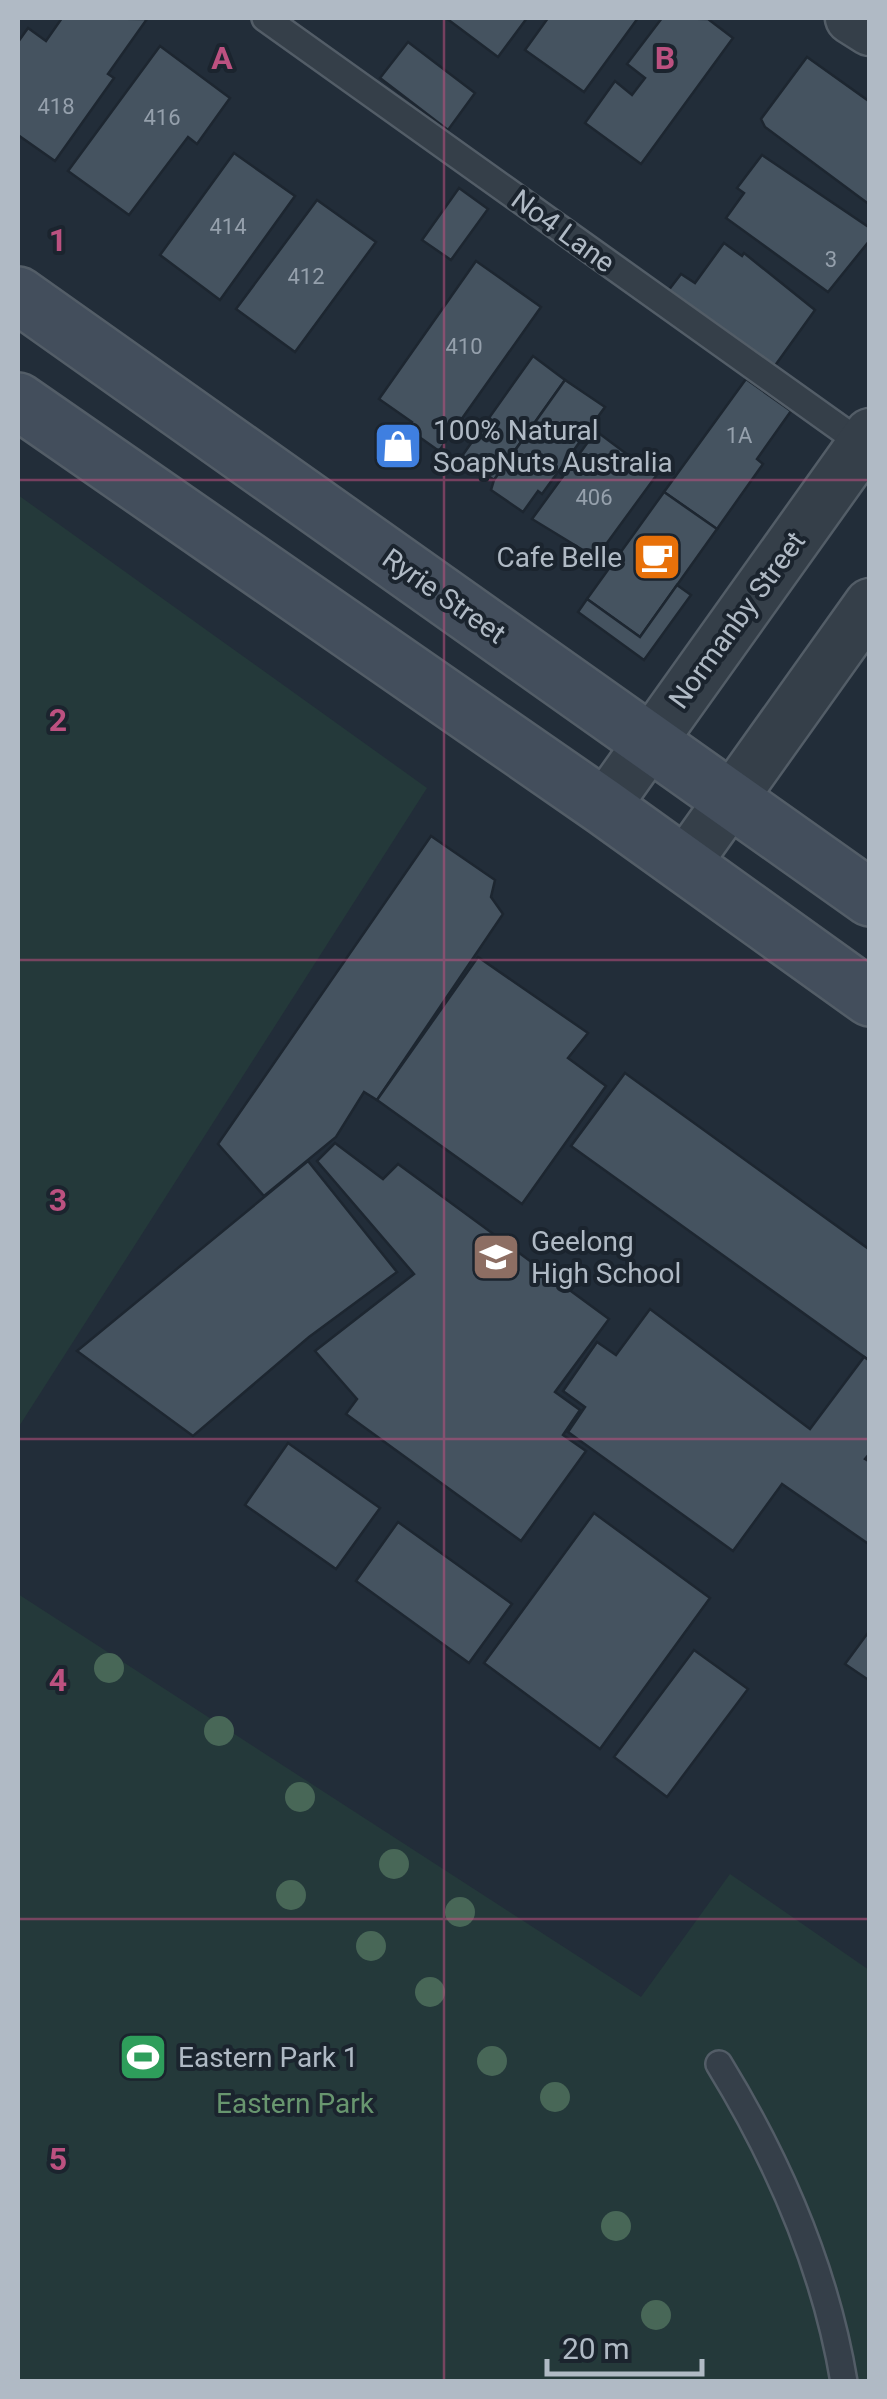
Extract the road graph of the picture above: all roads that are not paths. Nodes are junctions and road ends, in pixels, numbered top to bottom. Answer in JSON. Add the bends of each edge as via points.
{"nodes":[{"id":1,"x":265,"y":18,"type":"edge"},
{"id":2,"x":851,"y":18,"type":"edge"},
{"id":3,"x":870,"y":30,"type":"edge"},
{"id":4,"x":18,"y":295,"type":"edge"},
{"id":5,"x":18,"y":401,"type":"edge"},
{"id":6,"x":866,"y":439,"type":"edge"},
{"id":7,"x":870,"y":604,"type":"edge"},
{"id":8,"x":651,"y":740,"type":"junction"},
{"id":9,"x":730,"y":798,"type":"junction"},
{"id":10,"x":604,"y":807,"type":"junction"},
{"id":11,"x":684,"y":864,"type":"junction"},
{"id":12,"x":870,"y":898,"type":"edge"},
{"id":13,"x":870,"y":998,"type":"edge"},
{"id":14,"x":719,"y":2064,"type":"dead end"},
{"id":15,"x":844,"y":2382,"type":"edge"}],
"edges":[{"from":1,"to":6,"type":"lane","name":"No4 Lane"},
{"from":2,"to":3,"type":"street"},
{"from":4,"to":8,"type":"main road","name":"Ryrie Street"},
{"from":5,"to":10,"type":"main road"},
{"from":6,"to":8,"type":"street","name":"Normanby Street"},
{"from":7,"to":9,"type":"street"},
{"from":8,"to":9,"type":"main road","name":"Ryrie Street"},
{"from":8,"to":10,"type":"street","name":"Normanby Street"},
{"from":9,"to":11,"type":"street"},
{"from":9,"to":12,"type":"main road","name":"Ryrie Street"},
{"from":10,"to":11,"type":"main road"},
{"from":11,"to":13,"type":"main road"},
{"from":14,"to":15,"type":"lane","via":[[778,2168],[805,2236]]}]}
